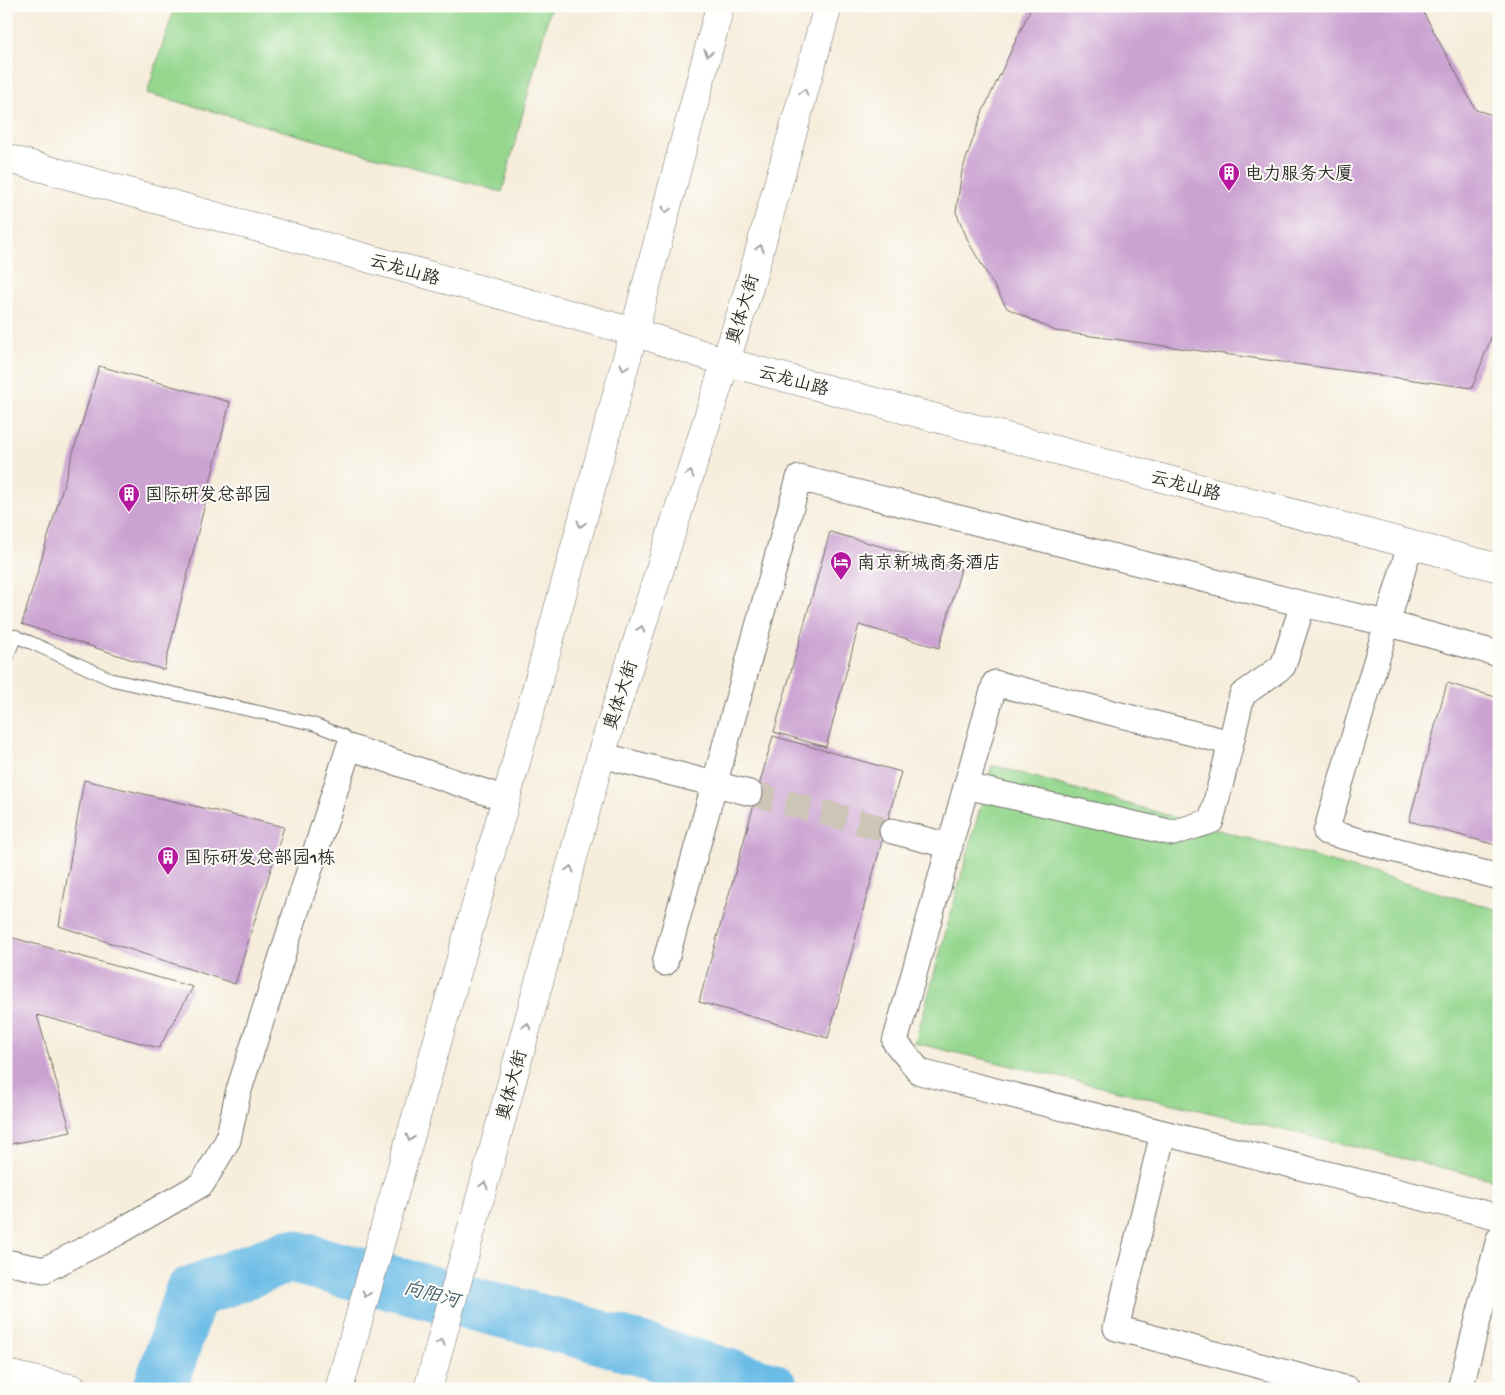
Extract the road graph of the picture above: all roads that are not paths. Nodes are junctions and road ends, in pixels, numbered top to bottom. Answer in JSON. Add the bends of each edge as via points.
{"nodes":[{"id":1,"x":720,"y":6,"type":"edge"},
{"id":2,"x":828,"y":6,"type":"edge"},
{"id":3,"x":6,"y":158,"type":"edge"},
{"id":4,"x":634,"y":332,"type":"junction"},
{"id":5,"x":726,"y":362,"type":"junction"},
{"id":6,"x":1410,"y":545,"type":"junction"},
{"id":7,"x":1499,"y":568,"type":"edge"},
{"id":8,"x":1303,"y":604,"type":"junction"},
{"id":9,"x":1386,"y":623,"type":"junction"},
{"id":10,"x":11,"y":634,"type":"edge"},
{"id":11,"x":1499,"y":654,"type":"edge"},
{"id":12,"x":6,"y":662,"type":"edge"},
{"id":13,"x":344,"y":736,"type":"dead end"},
{"id":14,"x":1231,"y":743,"type":"junction"},
{"id":15,"x":601,"y":755,"type":"junction"},
{"id":16,"x":714,"y":784,"type":"junction"},
{"id":17,"x":966,"y":786,"type":"junction"},
{"id":18,"x":750,"y":793,"type":"tunnel mouth"},
{"id":19,"x":506,"y":799,"type":"junction"},
{"id":20,"x":892,"y":831,"type":"tunnel mouth"},
{"id":21,"x":950,"y":846,"type":"junction"},
{"id":22,"x":1499,"y":878,"type":"edge"},
{"id":23,"x":665,"y":963,"type":"dead end"},
{"id":24,"x":1163,"y":1133,"type":"junction"},
{"id":25,"x":1499,"y":1217,"type":"edge"},
{"id":26,"x":1499,"y":1240,"type":"edge"},
{"id":27,"x":6,"y":1262,"type":"edge"},
{"id":28,"x":6,"y":1374,"type":"edge"},
{"id":29,"x":74,"y":1389,"type":"edge"},
{"id":30,"x":339,"y":1389,"type":"edge"},
{"id":31,"x":428,"y":1389,"type":"edge"},
{"id":32,"x":1348,"y":1389,"type":"edge"},
{"id":33,"x":1460,"y":1389,"type":"edge"}],
"edges":[{"from":1,"to":4,"type":"main road","one_way":true},
{"from":5,"to":2,"type":"main road","name":"奥体大街","one_way":true},
{"from":3,"to":4,"type":"main road","name":"云龙山路"},
{"from":4,"to":5,"type":"main road","name":"云龙山路"},
{"from":4,"to":19,"type":"main road","one_way":true},
{"from":5,"to":6,"type":"main road","name":"云龙山路"},
{"from":15,"to":5,"type":"main road","name":"奥体大街","one_way":true},
{"from":6,"to":7,"type":"main road","name":"云龙山路"},
{"from":6,"to":9,"type":"street"},
{"from":8,"to":9,"type":"street"},
{"from":8,"to":14,"type":"street","via":[[1283,666],[1242,695]]},
{"from":8,"to":16,"type":"street","via":[[799,478]]},
{"from":9,"to":11,"type":"street"},
{"from":9,"to":22,"type":"street","via":[[1326,832]]},
{"from":10,"to":12,"type":"lane"},
{"from":10,"to":13,"type":"lane","via":[[113,680],[313,724]]},
{"from":14,"to":17,"type":"street","via":[[1212,821],[1173,833]]},
{"from":14,"to":17,"type":"street","via":[[995,683]]},
{"from":15,"to":16,"type":"street"},
{"from":31,"to":15,"type":"main road","name":"奥体大街","one_way":true},
{"from":16,"to":18,"type":"street"},
{"from":16,"to":23,"type":"street"},
{"from":17,"to":21,"type":"street"},
{"from":19,"to":27,"type":"street","via":[[349,747],[238,1093],[228,1140],[202,1184],[44,1270]]},
{"from":19,"to":30,"type":"main road","one_way":true},
{"from":20,"to":21,"type":"street"},
{"from":21,"to":24,"type":"street","via":[[895,1042],[920,1072]]},
{"from":24,"to":25,"type":"street"},
{"from":24,"to":32,"type":"street","via":[[1116,1328]]},
{"from":26,"to":33,"type":"street"},
{"from":28,"to":29,"type":"main road"}]}
